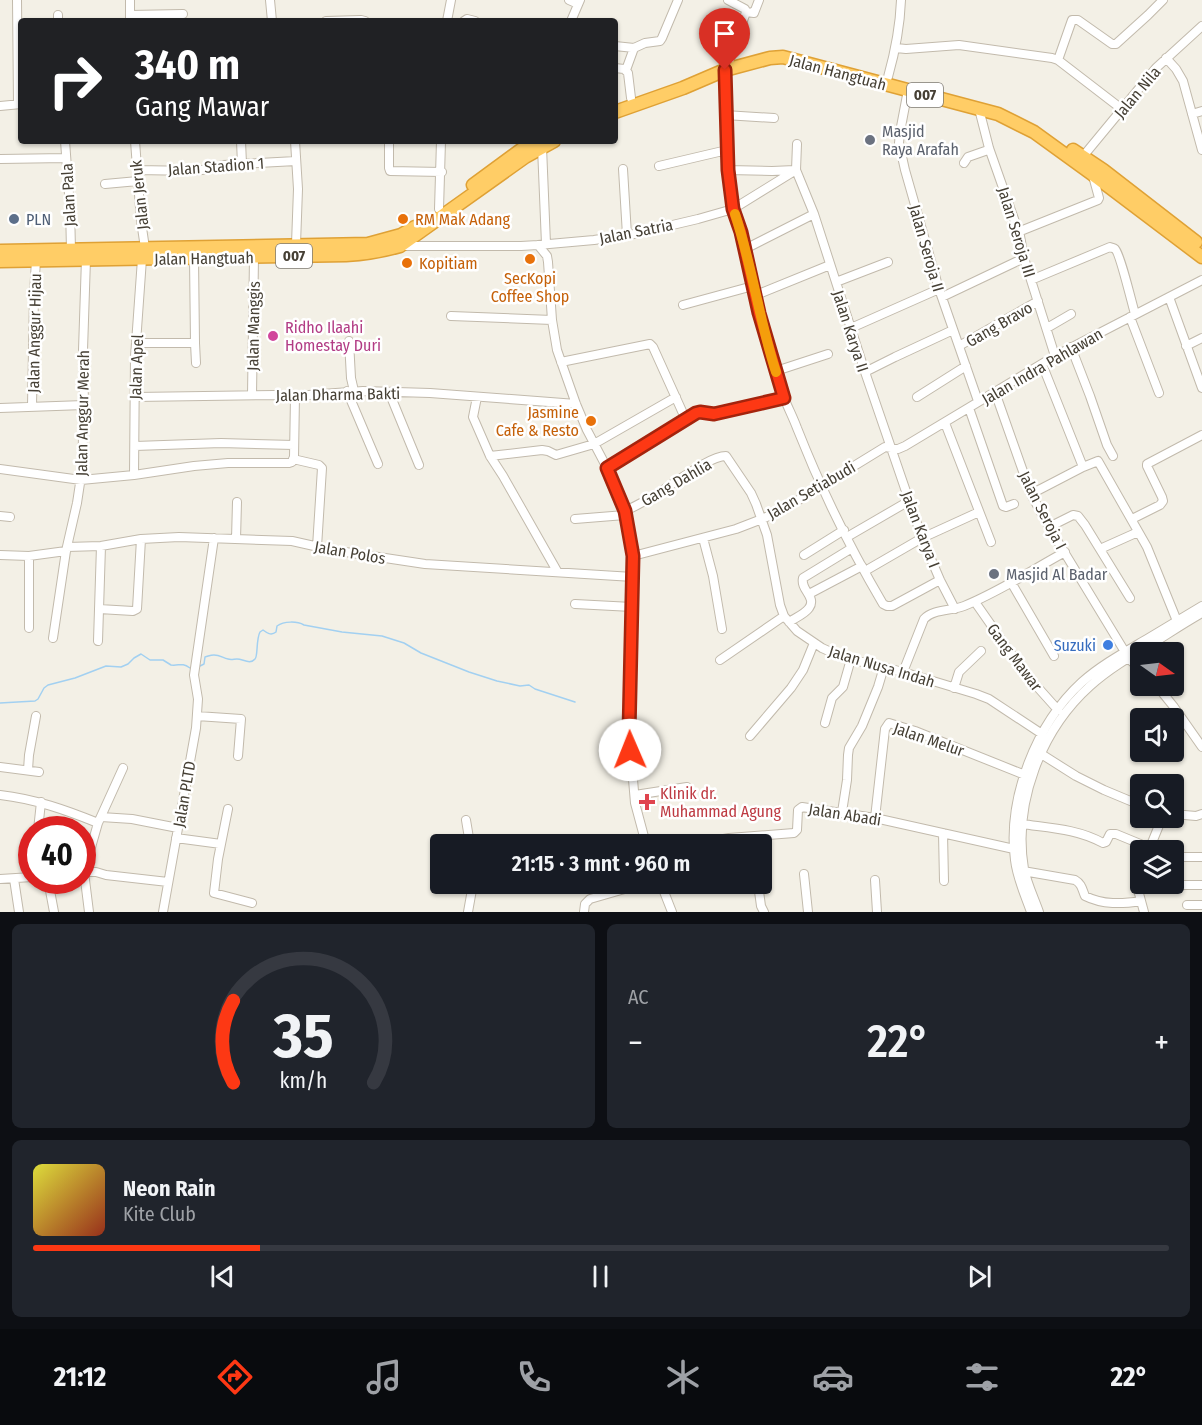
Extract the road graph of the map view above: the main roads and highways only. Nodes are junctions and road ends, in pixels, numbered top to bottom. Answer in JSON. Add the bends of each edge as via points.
{"nodes":[{"id":1,"x":727,"y":66,"type":"junction"},
{"id":2,"x":682,"y":83,"type":"junction"},
{"id":3,"x":952,"y":98,"type":"junction"},
{"id":4,"x":618,"y":103,"type":"edge"},
{"id":5,"x":618,"y":111,"type":"edge"},
{"id":6,"x":538,"y":144,"type":"edge"},
{"id":7,"x":1080,"y":160,"type":"junction"},
{"id":8,"x":1202,"y":247,"type":"edge"},
{"id":9,"x":0,"y":251,"type":"edge"},
{"id":10,"x":144,"y":253,"type":"junction"},
{"id":11,"x":1202,"y":257,"type":"edge"},
{"id":12,"x":0,"y":261,"type":"edge"}],
"edges":[{"from":1,"to":2,"type":"highway","name":"Jalan Hangtuah","number":"007"},
{"from":1,"to":3,"type":"highway","name":"Jalan Hangtuah","number":"007","via":[[783,57]]},
{"from":1,"to":3,"type":"highway","name":"Jalan Hangtuah","number":"007","via":[[756,53],[784,50]]},
{"from":2,"to":4,"type":"highway","name":"Jalan Hangtuah","number":"007"},
{"from":2,"to":5,"type":"highway","name":"Jalan Hangtuah","number":"007"},
{"from":3,"to":7,"type":"highway","name":"Jalan Hangtuah","number":"007","via":[[998,114]]},
{"from":3,"to":7,"type":"highway","name":"Jalan Hangtuah","number":"007","via":[[1016,113],[1039,126]]},
{"from":6,"to":10,"type":"highway","name":"Jalan Hangtuah","number":"007","via":[[401,235],[345,245]]},
{"from":6,"to":10,"type":"highway","name":"Jalan Hangtuah","number":"007","via":[[400,246],[368,254],[194,258]]},
{"from":7,"to":8,"type":"highway","name":"Jalan Hangtuah","number":"007","via":[[1103,170]]},
{"from":7,"to":11,"type":"highway","name":"Jalan Hangtuah","number":"007","via":[[1092,174]]},
{"from":9,"to":10,"type":"highway","name":"Jalan Hangtuah","number":"007"},
{"from":10,"to":12,"type":"highway","name":"Jalan Hangtuah","number":"007"}]}
